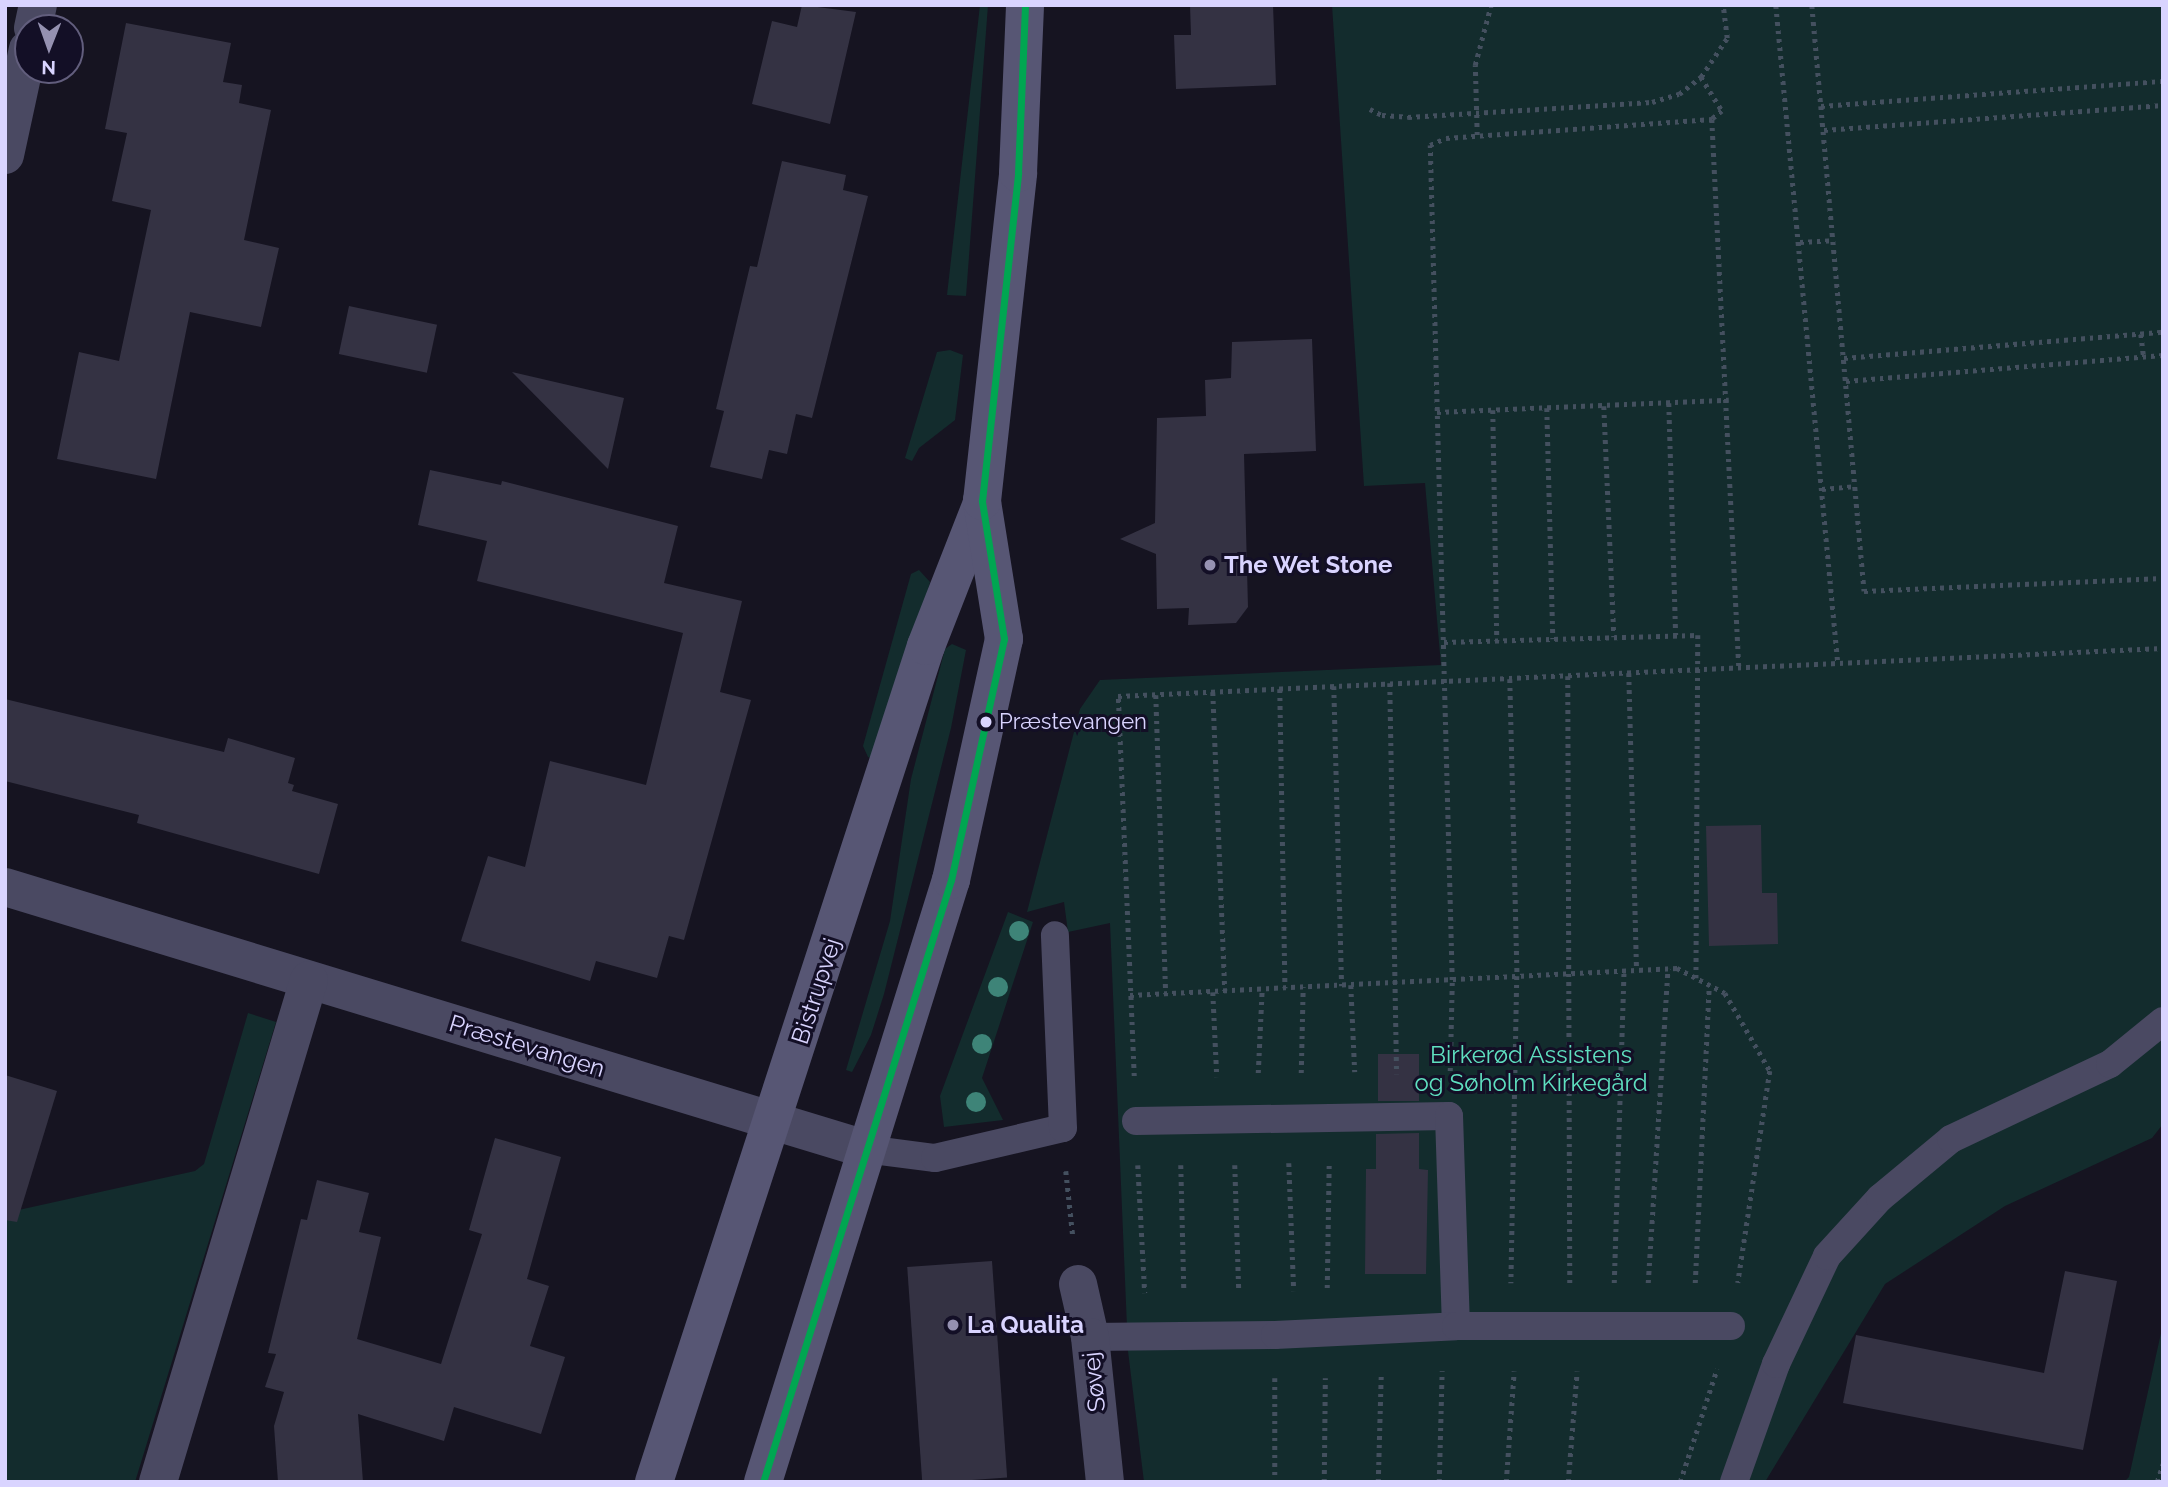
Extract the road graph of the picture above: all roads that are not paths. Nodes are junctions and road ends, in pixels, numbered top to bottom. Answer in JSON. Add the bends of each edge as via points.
{"nodes":[{"id":1,"x":1025,"y":5,"type":"edge"},
{"id":2,"x":21,"y":84,"type":"edge"},
{"id":3,"x":5,"y":155,"type":"edge"},
{"id":4,"x":982,"y":501,"type":"junction"},
{"id":5,"x":5,"y":887,"type":"edge"},
{"id":6,"x":1055,"y":935,"type":"dead end"},
{"id":7,"x":310,"y":980,"type":"junction"},
{"id":8,"x":2163,"y":1021,"type":"edge"},
{"id":9,"x":1136,"y":1121,"type":"road end"},
{"id":10,"x":774,"y":1122,"type":"junction"},
{"id":11,"x":865,"y":1149,"type":"junction"},
{"id":12,"x":1078,"y":1284,"type":"road end"},
{"id":13,"x":1449,"y":1326,"type":"junction"},
{"id":14,"x":1731,"y":1326,"type":"road end"},
{"id":15,"x":1090,"y":1336,"type":"junction"},
{"id":16,"x":158,"y":1482,"type":"edge"},
{"id":17,"x":654,"y":1482,"type":"edge"},
{"id":18,"x":763,"y":1482,"type":"edge"},
{"id":19,"x":1105,"y":1482,"type":"edge"},
{"id":20,"x":1734,"y":1482,"type":"edge"}],
"edges":[{"from":1,"to":4,"type":"main road","name":"Bistrupvej","via":[[1017,173]]},
{"from":2,"to":3,"type":"street"},
{"from":4,"to":10,"type":"main road","name":"Bistrupvej","via":[[926,646]]},
{"from":4,"to":11,"type":"main road","name":"Bistrupvej","via":[[1004,639],[951,880]]},
{"from":5,"to":7,"type":"street","name":"Præstevangen"},
{"from":6,"to":11,"type":"lane","via":[[1063,1128],[935,1158]]},
{"from":7,"to":10,"type":"street","name":"Præstevangen"},
{"from":7,"to":16,"type":"street"},
{"from":8,"to":20,"type":"lane","via":[[2110,1064],[1951,1139],[1880,1198],[1827,1256],[1776,1364]]},
{"from":9,"to":13,"type":"lane","via":[[1449,1116]]},
{"from":10,"to":11,"type":"street","name":"Præstevangen"},
{"from":10,"to":17,"type":"main road","name":"Bistrupvej"},
{"from":11,"to":18,"type":"main road","name":"Bistrupvej"},
{"from":12,"to":15,"type":"street","name":"Søvej"},
{"from":13,"to":14,"type":"lane"},
{"from":13,"to":15,"type":"lane"},
{"from":15,"to":19,"type":"street","name":"Søvej"}]}
